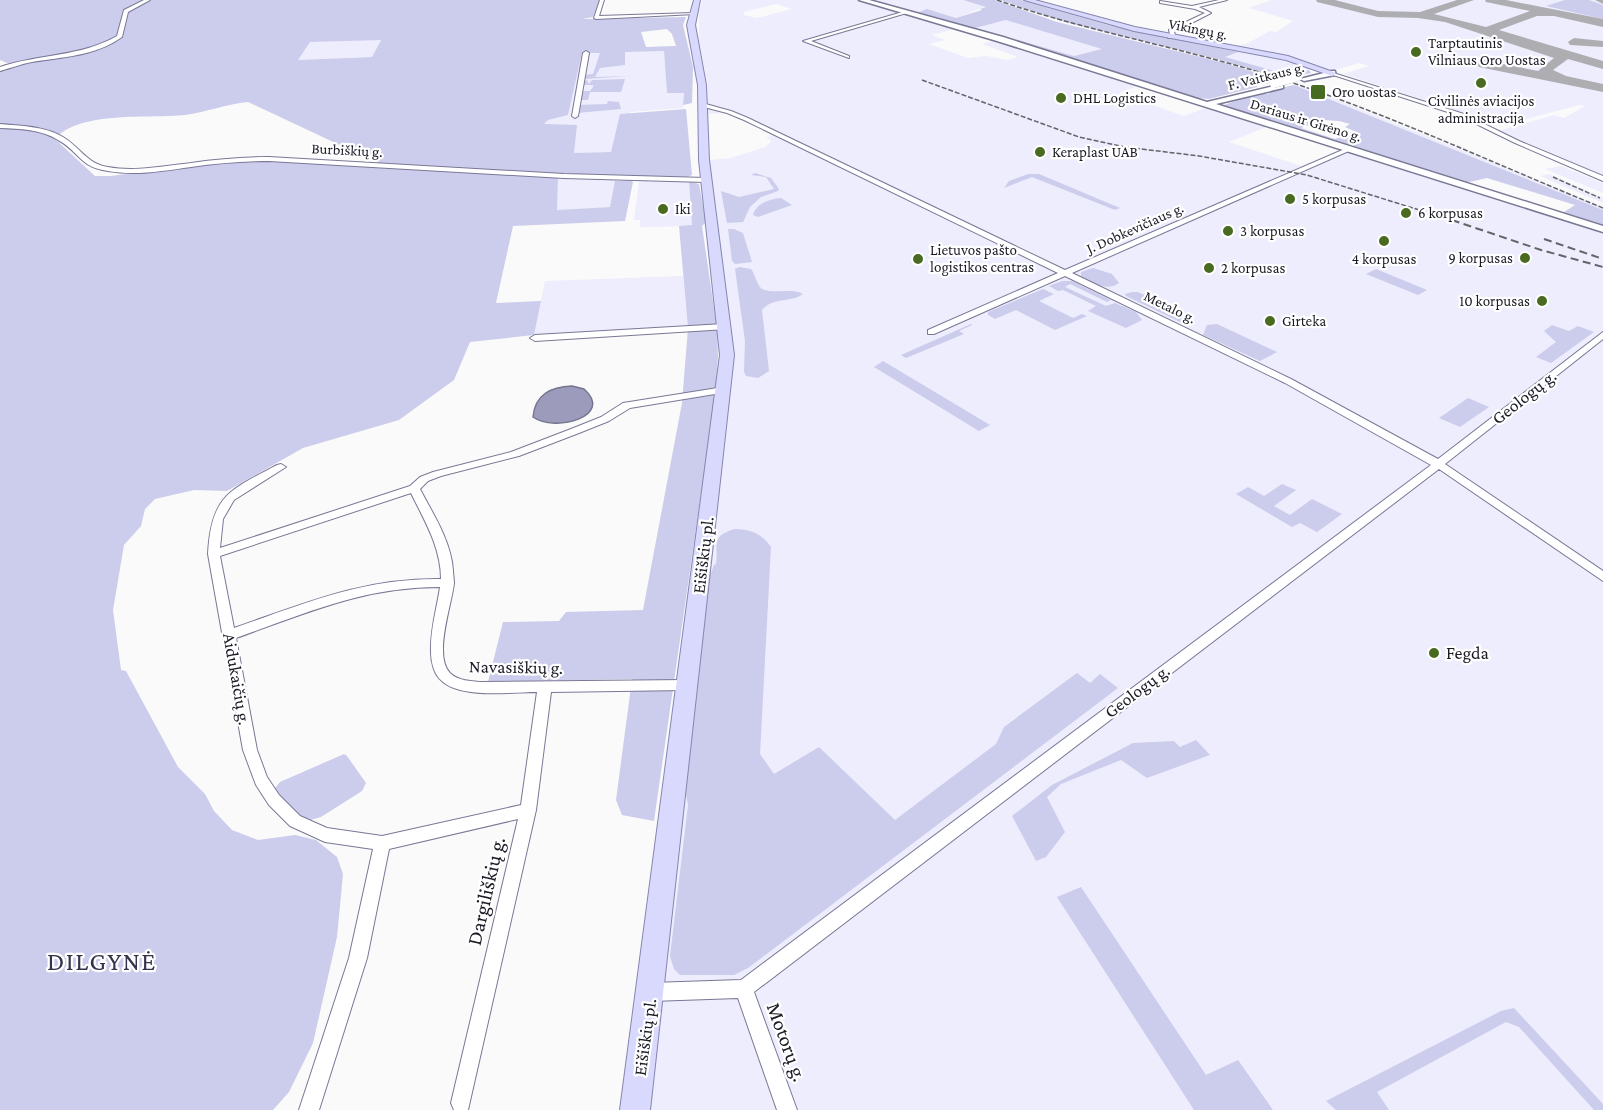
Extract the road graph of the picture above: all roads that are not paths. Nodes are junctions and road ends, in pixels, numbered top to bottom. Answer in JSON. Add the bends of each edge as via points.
{"nodes":[{"id":1,"x":148,"y":0,"type":"edge"},
{"id":2,"x":602,"y":0,"type":"edge"},
{"id":3,"x":697,"y":0,"type":"edge"},
{"id":4,"x":862,"y":0,"type":"edge"},
{"id":5,"x":1027,"y":0,"type":"edge"},
{"id":6,"x":1225,"y":0,"type":"edge"},
{"id":7,"x":1162,"y":2,"type":"dead end"},
{"id":8,"x":1193,"y":7,"type":"junction"},
{"id":9,"x":908,"y":12,"type":"junction"},
{"id":10,"x":693,"y":14,"type":"junction"},
{"id":11,"x":1170,"y":37,"type":"junction"},
{"id":12,"x":586,"y":53,"type":"dead end"},
{"id":13,"x":847,"y":57,"type":"dead end"},
{"id":14,"x":0,"y":62,"type":"edge"},
{"id":15,"x":8,"y":65,"type":"junction"},
{"id":16,"x":0,"y":69,"type":"edge"},
{"id":17,"x":1327,"y":72,"type":"junction"},
{"id":18,"x":1204,"y":104,"type":"junction"},
{"id":19,"x":702,"y":105,"type":"junction"},
{"id":20,"x":575,"y":116,"type":"dead end"},
{"id":21,"x":0,"y":126,"type":"edge"},
{"id":22,"x":1349,"y":149,"type":"junction"},
{"id":23,"x":1603,"y":179,"type":"edge"},
{"id":24,"x":706,"y":180,"type":"junction"},
{"id":25,"x":1603,"y":229,"type":"edge"},
{"id":26,"x":1066,"y":274,"type":"junction"},
{"id":27,"x":724,"y":327,"type":"junction"},
{"id":28,"x":931,"y":332,"type":"dead end"},
{"id":29,"x":1603,"y":336,"type":"edge"},
{"id":30,"x":535,"y":338,"type":"dead end"},
{"id":31,"x":724,"y":390,"type":"junction"},
{"id":32,"x":1438,"y":464,"type":"junction"},
{"id":33,"x":281,"y":467,"type":"dead end"},
{"id":34,"x":414,"y":488,"type":"junction"},
{"id":35,"x":214,"y":554,"type":"junction"},
{"id":36,"x":1603,"y":577,"type":"edge"},
{"id":37,"x":448,"y":583,"type":"junction"},
{"id":38,"x":230,"y":635,"type":"junction"},
{"id":39,"x":686,"y":685,"type":"junction"},
{"id":40,"x":545,"y":686,"type":"junction"},
{"id":41,"x":528,"y":810,"type":"junction"},
{"id":42,"x":382,"y":843,"type":"junction"},
{"id":43,"x":744,"y":989,"type":"junction"},
{"id":44,"x":651,"y":992,"type":"junction"},
{"id":45,"x":461,"y":1103,"type":"dead end"},
{"id":46,"x":309,"y":1110,"type":"edge"},
{"id":47,"x":635,"y":1110,"type":"edge"},
{"id":48,"x":787,"y":1110,"type":"edge"}],
"edges":[{"from":1,"to":15,"type":"street","via":[[126,11],[119,37],[110,43],[78,54]]},
{"from":2,"to":10,"type":"street","via":[[596,18]]},
{"from":3,"to":10,"type":"main road","name":"Eišiškių pl."},
{"from":4,"to":9,"type":"main road","name":"Dariaus ir Girėno g."},
{"from":5,"to":11,"type":"main road","name":"Vikingų g."},
{"from":6,"to":8,"type":"street"},
{"from":7,"to":8,"type":"street"},
{"from":8,"to":11,"type":"street","via":[[1209,15],[1171,31]]},
{"from":9,"to":13,"type":"street","via":[[806,41]]},
{"from":9,"to":18,"type":"main road","name":"Dariaus ir Girėno g."},
{"from":10,"to":19,"type":"main road","name":"Eišiškių pl."},
{"from":11,"to":17,"type":"main road","name":"Vikingų g.","via":[[1269,55]]},
{"from":12,"to":20,"type":"street"},
{"from":14,"to":15,"type":"street"},
{"from":15,"to":16,"type":"street"},
{"from":17,"to":18,"type":"main road","name":"F. Vaitkaus g.","bridge":true},
{"from":17,"to":23,"type":"street","via":[[1456,112]]},
{"from":18,"to":22,"type":"main road","name":"Dariaus ir Girėno g."},
{"from":19,"to":24,"type":"main road","name":"Eišiškių pl."},
{"from":19,"to":26,"type":"street","name":"Metalo g.","via":[[746,119]]},
{"from":21,"to":24,"type":"street","name":"Burbiškių g.","via":[[52,134],[69,144],[83,160],[112,169],[148,170],[269,159]]},
{"from":22,"to":25,"type":"main road","name":"Dariaus ir Girėno g."},
{"from":22,"to":26,"type":"street","name":"J. Dobkevičiaus g."},
{"from":24,"to":27,"type":"main road","name":"Eišiškių pl."},
{"from":26,"to":28,"type":"street","name":"J. Dobkevičiaus g."},
{"from":26,"to":32,"type":"street","name":"Metalo g.","via":[[1268,371]]},
{"from":27,"to":30,"type":"street"},
{"from":27,"to":31,"type":"main road","name":"Eišiškių pl."},
{"from":29,"to":32,"type":"street","name":"Geologų g."},
{"from":31,"to":34,"type":"street","via":[[627,405],[575,431],[515,454],[436,474]]},
{"from":31,"to":39,"type":"main road","name":"Eišiškių pl."},
{"from":32,"to":36,"type":"street","name":"Metalo g."},
{"from":32,"to":43,"type":"street","name":"Geologų g."},
{"from":33,"to":35,"type":"street","name":"Aidukaičių g.","via":[[222,504]]},
{"from":34,"to":35,"type":"street"},
{"from":34,"to":37,"type":"street","name":"Navasiškių g.","via":[[443,551]]},
{"from":35,"to":38,"type":"street","name":"Aidukaičių g."},
{"from":37,"to":38,"type":"street","via":[[375,587]]},
{"from":37,"to":40,"type":"street","name":"Navasiškių g.","via":[[436,648],[440,671],[447,679],[481,687]]},
{"from":38,"to":42,"type":"street","name":"Aidukaičių g.","via":[[250,750],[261,780],[274,800],[295,821],[325,835]]},
{"from":39,"to":40,"type":"street","name":"Navasiškių g."},
{"from":39,"to":44,"type":"main road","name":"Eišiškių pl."},
{"from":40,"to":41,"type":"street","name":"Dargiliškių g."},
{"from":41,"to":42,"type":"street","name":"Aidukaičių g."},
{"from":41,"to":45,"type":"street","name":"Dargiliškių g."},
{"from":42,"to":46,"type":"street","via":[[358,958]]},
{"from":43,"to":44,"type":"street"},
{"from":43,"to":48,"type":"street","name":"Motorų g."},
{"from":44,"to":47,"type":"main road","name":"Eišiškių pl."}]}
